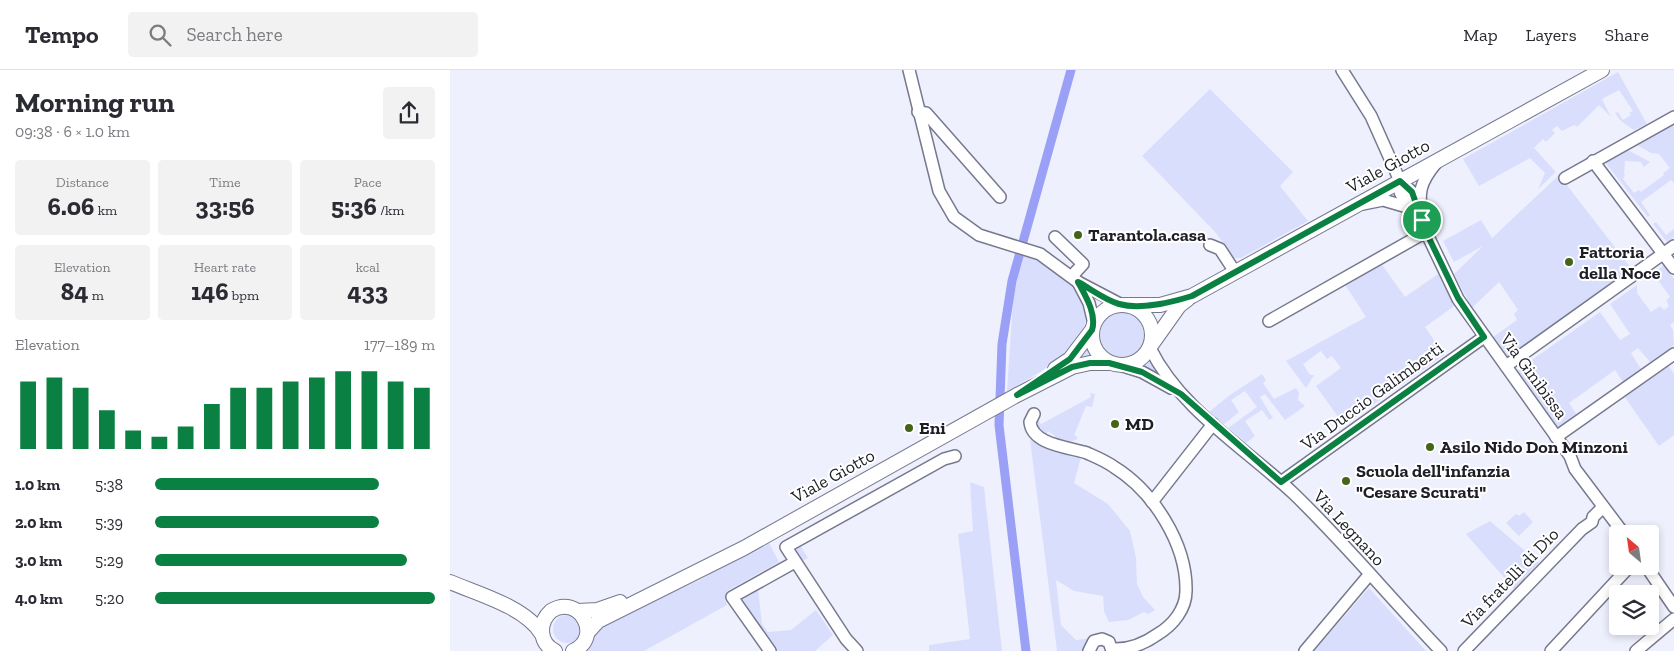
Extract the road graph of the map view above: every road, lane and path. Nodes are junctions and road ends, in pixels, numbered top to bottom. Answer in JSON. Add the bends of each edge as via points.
{"nodes":[{"id":1,"x":909,"y":70,"type":"edge"},
{"id":2,"x":1342,"y":70,"type":"edge"},
{"id":3,"x":1602,"y":70,"type":"edge"},
{"id":4,"x":918,"y":112,"type":"junction"},
{"id":5,"x":1674,"y":117,"type":"edge"},
{"id":6,"x":1439,"y":160,"type":"junction"},
{"id":7,"x":1593,"y":161,"type":"junction"},
{"id":8,"x":1564,"y":178,"type":"dead end"},
{"id":9,"x":1400,"y":181,"type":"junction"},
{"id":10,"x":1000,"y":197,"type":"dead end"},
{"id":11,"x":1354,"y":206,"type":"junction"},
{"id":12,"x":1407,"y":207,"type":"junction"},
{"id":13,"x":1422,"y":220,"type":"junction"},
{"id":14,"x":1426,"y":232,"type":"junction"},
{"id":15,"x":1055,"y":237,"type":"dead end"},
{"id":16,"x":1210,"y":245,"type":"dead end"},
{"id":17,"x":1674,"y":246,"type":"edge"},
{"id":18,"x":1663,"y":253,"type":"junction"},
{"id":19,"x":1674,"y":268,"type":"edge"},
{"id":20,"x":1235,"y":272,"type":"junction"},
{"id":21,"x":1075,"y":279,"type":"junction"},
{"id":22,"x":1192,"y":296,"type":"junction"},
{"id":23,"x":1123,"y":305,"type":"junction"},
{"id":24,"x":1269,"y":321,"type":"dead end"},
{"id":25,"x":1093,"y":327,"type":"junction"},
{"id":26,"x":1484,"y":337,"type":"junction"},
{"id":27,"x":1151,"y":346,"type":"junction"},
{"id":28,"x":1674,"y":354,"type":"edge"},
{"id":29,"x":1116,"y":364,"type":"junction"},
{"id":30,"x":1506,"y":366,"type":"junction"},
{"id":31,"x":1181,"y":394,"type":"junction"},
{"id":32,"x":1017,"y":395,"type":"junction"},
{"id":33,"x":1034,"y":414,"type":"dead end"},
{"id":34,"x":1213,"y":424,"type":"junction"},
{"id":35,"x":1556,"y":437,"type":"junction"},
{"id":36,"x":955,"y":456,"type":"dead end"},
{"id":37,"x":1281,"y":482,"type":"junction"},
{"id":38,"x":1152,"y":502,"type":"junction"},
{"id":39,"x":1603,"y":507,"type":"junction"},
{"id":40,"x":1617,"y":525,"type":"edge"},
{"id":41,"x":796,"y":562,"type":"junction"},
{"id":42,"x":1369,"y":575,"type":"junction"},
{"id":43,"x":1622,"y":575,"type":"edge"},
{"id":44,"x":1652,"y":575,"type":"edge"},
{"id":45,"x":450,"y":582,"type":"edge"},
{"id":46,"x":666,"y":587,"type":"junction"},
{"id":47,"x":1674,"y":607,"type":"edge"},
{"id":48,"x":515,"y":610,"type":"junction"},
{"id":49,"x":551,"y":611,"type":"junction"},
{"id":50,"x":578,"y":611,"type":"junction"},
{"id":51,"x":1674,"y":619,"type":"edge"},
{"id":52,"x":541,"y":633,"type":"junction"},
{"id":53,"x":581,"y":644,"type":"edge"},
{"id":54,"x":1112,"y":650,"type":"edge"},
{"id":55,"x":556,"y":651,"type":"edge"},
{"id":56,"x":770,"y":651,"type":"edge"},
{"id":57,"x":857,"y":651,"type":"edge"},
{"id":58,"x":1089,"y":651,"type":"edge"},
{"id":59,"x":1305,"y":651,"type":"edge"},
{"id":60,"x":1441,"y":651,"type":"edge"},
{"id":61,"x":1464,"y":651,"type":"edge"},
{"id":62,"x":1550,"y":651,"type":"edge"},
{"id":63,"x":1636,"y":651,"type":"edge"}],
"edges":[{"from":1,"to":4,"type":"street"},
{"from":2,"to":9,"type":"street","via":[[1372,116]]},
{"from":3,"to":6,"type":"main road","name":"Viale Giotto"},
{"from":4,"to":10,"type":"street","via":[[926,113]]},
{"from":4,"to":21,"type":"street","via":[[939,191],[954,218],[967,228],[999,242],[1040,254]]},
{"from":5,"to":7,"type":"street"},
{"from":6,"to":9,"type":"main road","name":"Viale Giotto"},
{"from":6,"to":13,"type":"street","name":"Via Ginibissa","via":[[1421,186]]},
{"from":7,"to":8,"type":"street"},
{"from":7,"to":18,"type":"street"},
{"from":9,"to":11,"type":"main road","name":"Viale Giotto"},
{"from":9,"to":12,"type":"street","name":"Via Ginibissa","via":[[1400,192]]},
{"from":9,"to":13,"type":"street","name":"Via Ginibissa","via":[[1412,192]]},
{"from":11,"to":12,"type":"street","via":[[1383,200]]},
{"from":11,"to":20,"type":"main road","name":"Viale Giotto"},
{"from":12,"to":14,"type":"street","name":"Via Ginibissa"},
{"from":13,"to":14,"type":"street","name":"Via Ginibissa"},
{"from":14,"to":24,"type":"street"},
{"from":14,"to":26,"type":"street","name":"Via Ginibissa","via":[[1458,298]]},
{"from":15,"to":21,"type":"street","via":[[1082,264]]},
{"from":16,"to":20,"type":"street","via":[[1220,249]]},
{"from":17,"to":18,"type":"street"},
{"from":18,"to":19,"type":"street"},
{"from":18,"to":30,"type":"street"},
{"from":20,"to":22,"type":"main road","name":"Viale Giotto"},
{"from":21,"to":23,"type":"street"},
{"from":21,"to":25,"type":"street","via":[[1088,303]]},
{"from":22,"to":23,"type":"main road","name":"Viale Giotto","via":[[1160,305]]},
{"from":22,"to":27,"type":"main road","name":"Viale Giotto","via":[[1179,306]]},
{"from":23,"to":25,"type":"main road","name":"Viale Giotto","via":[[1105,310]]},
{"from":23,"to":27,"type":"main road","via":[[1135,307],[1148,318],[1153,333]]},
{"from":25,"to":29,"type":"main road","via":[[1092,341],[1096,351]]},
{"from":25,"to":32,"type":"main road","name":"Viale Giotto","via":[[1070,359]]},
{"from":26,"to":30,"type":"street","name":"Via Ginibissa"},
{"from":26,"to":37,"type":"street","name":"Via Duccio Galimberti"},
{"from":27,"to":29,"type":"main road","name":"Viale Giotto","via":[[1136,362]]},
{"from":27,"to":31,"type":"street","name":"Via Legnano","via":[[1160,371]]},
{"from":28,"to":35,"type":"street"},
{"from":29,"to":31,"type":"street","name":"Via Legnano","via":[[1142,372]]},
{"from":29,"to":32,"type":"main road","name":"Viale Giotto","via":[[1090,363],[1072,367]]},
{"from":30,"to":35,"type":"street","name":"Via Ginibissa"},
{"from":31,"to":34,"type":"street","name":"Via Legnano"},
{"from":32,"to":46,"type":"main road","name":"Viale Giotto","via":[[744,548]]},
{"from":33,"to":38,"type":"street","via":[[1030,422],[1036,435],[1113,466]]},
{"from":34,"to":37,"type":"street","name":"Via Legnano"},
{"from":34,"to":38,"type":"street"},
{"from":35,"to":39,"type":"street","name":"Via Ginibissa"},
{"from":36,"to":41,"type":"street","via":[[944,458],[786,547]]},
{"from":37,"to":42,"type":"street","name":"Via Legnano"},
{"from":38,"to":54,"type":"street","via":[[1178,549],[1186,585],[1185,602],[1169,627],[1124,650]]},
{"from":39,"to":40,"type":"street","name":"Via Ginibissa"},
{"from":39,"to":61,"type":"street","name":"Via fratelli di Dio"},
{"from":41,"to":56,"type":"street","via":[[732,597]]},
{"from":41,"to":57,"type":"street"},
{"from":42,"to":59,"type":"street"},
{"from":42,"to":60,"type":"street","name":"Via Legnano"},
{"from":43,"to":62,"type":"street"},
{"from":44,"to":47,"type":"street"},
{"from":45,"to":48,"type":"main road"},
{"from":46,"to":50,"type":"main road","name":"Viale Giotto","via":[[597,610]]},
{"from":46,"to":53,"type":"main road","name":"Viale Giotto","via":[[598,621]]},
{"from":48,"to":49,"type":"main road","name":"Viale Giotto"},
{"from":48,"to":52,"type":"main road","via":[[536,624]]},
{"from":49,"to":50,"type":"main road","name":"Viale Giotto","via":[[566,606]]},
{"from":49,"to":52,"type":"main road","via":[[543,620]]},
{"from":50,"to":53,"type":"main road","via":[[585,619]]},
{"from":51,"to":63,"type":"street"},
{"from":52,"to":55,"type":"main road","via":[[547,646]]},
{"from":54,"to":58,"type":"street","via":[[1109,642],[1102,639],[1094,641]]}]}
